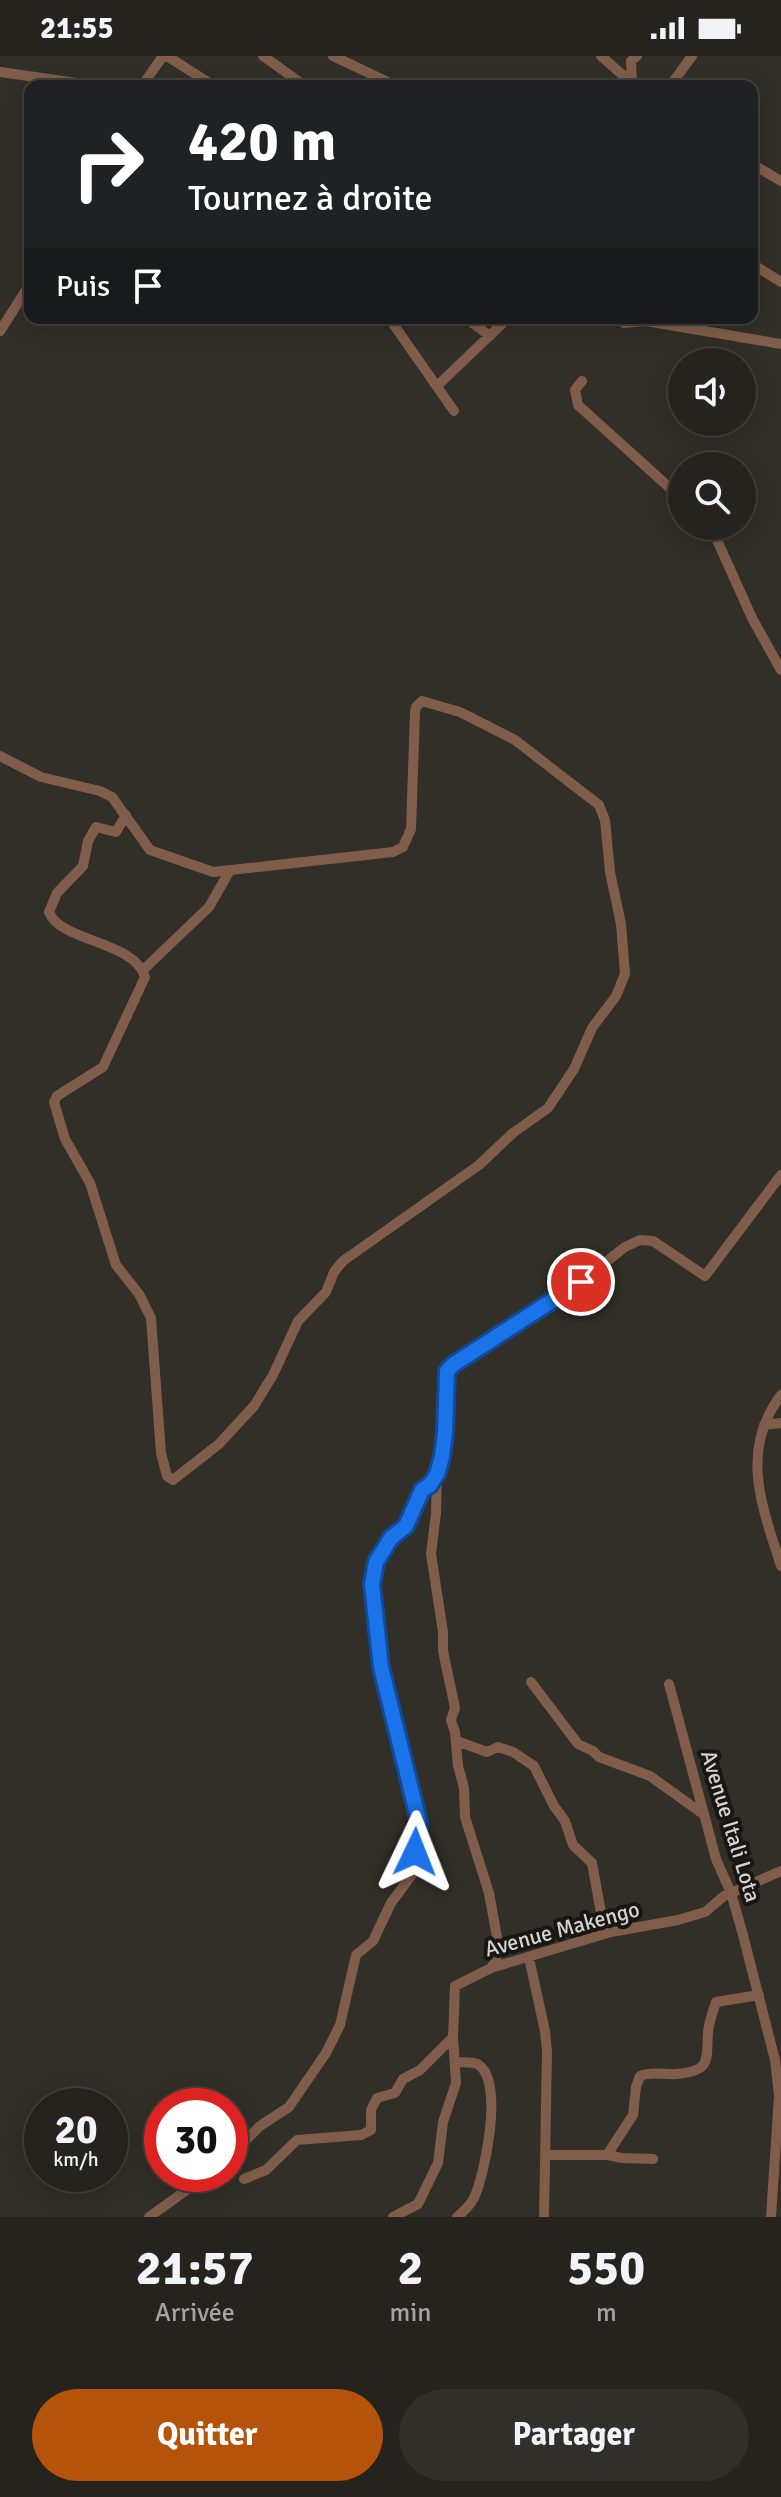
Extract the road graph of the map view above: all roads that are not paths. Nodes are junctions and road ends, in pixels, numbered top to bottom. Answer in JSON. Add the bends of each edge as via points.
{"nodes":[{"id":1,"x":165,"y":56,"type":"edge"},
{"id":2,"x":263,"y":56,"type":"edge"},
{"id":3,"x":333,"y":56,"type":"edge"},
{"id":4,"x":601,"y":56,"type":"edge"},
{"id":5,"x":637,"y":56,"type":"edge"},
{"id":6,"x":690,"y":57,"type":"edge"},
{"id":7,"x":0,"y":72,"type":"edge"},
{"id":8,"x":56,"y":80,"type":"edge"},
{"id":9,"x":147,"y":80,"type":"edge"},
{"id":10,"x":204,"y":80,"type":"edge"},
{"id":11,"x":294,"y":80,"type":"edge"},
{"id":12,"x":383,"y":80,"type":"edge"},
{"id":13,"x":629,"y":80,"type":"edge"},
{"id":14,"x":633,"y":80,"type":"edge"},
{"id":15,"x":674,"y":80,"type":"edge"},
{"id":16,"x":758,"y":167,"type":"edge"},
{"id":17,"x":779,"y":177,"type":"edge"},
{"id":18,"x":758,"y":268,"type":"edge"},
{"id":19,"x":781,"y":282,"type":"edge"},
{"id":20,"x":24,"y":293,"type":"edge"},
{"id":21,"x":393,"y":324,"type":"edge"},
{"id":22,"x":474,"y":324,"type":"edge"},
{"id":23,"x":501,"y":324,"type":"edge"},
{"id":24,"x":664,"y":324,"type":"edge"},
{"id":25,"x":0,"y":331,"type":"edge"},
{"id":26,"x":490,"y":336,"type":"junction"},
{"id":27,"x":781,"y":344,"type":"edge"},
{"id":28,"x":582,"y":381,"type":"dead end"},
{"id":29,"x":437,"y":386,"type":"junction"},
{"id":30,"x":454,"y":411,"type":"dead end"},
{"id":31,"x":668,"y":486,"type":"edge"},
{"id":32,"x":717,"y":540,"type":"edge"},
{"id":33,"x":781,"y":670,"type":"edge"},
{"id":34,"x":0,"y":756,"type":"edge"},
{"id":35,"x":126,"y":815,"type":"junction"},
{"id":36,"x":229,"y":872,"type":"junction"},
{"id":37,"x":143,"y":970,"type":"junction"},
{"id":38,"x":781,"y":1175,"type":"edge"},
{"id":39,"x":781,"y":1395,"type":"edge"},
{"id":40,"x":781,"y":1423,"type":"edge"},
{"id":41,"x":764,"y":1425,"type":"junction"},
{"id":42,"x":437,"y":1474,"type":"junction"},
{"id":43,"x":781,"y":1566,"type":"edge"},
{"id":44,"x":531,"y":1682,"type":"dead end"},
{"id":45,"x":669,"y":1684,"type":"dead end"},
{"id":46,"x":457,"y":1741,"type":"junction"},
{"id":47,"x":703,"y":1814,"type":"junction"},
{"id":48,"x":781,"y":1871,"type":"edge"},
{"id":49,"x":731,"y":1893,"type":"junction"},
{"id":50,"x":611,"y":1932,"type":"junction"},
{"id":51,"x":529,"y":1958,"type":"junction"},
{"id":52,"x":491,"y":1968,"type":"junction"},
{"id":53,"x":759,"y":1995,"type":"junction"},
{"id":54,"x":453,"y":2037,"type":"junction"},
{"id":55,"x":455,"y":2062,"type":"junction"},
{"id":56,"x":248,"y":2138,"type":"edge"},
{"id":57,"x":546,"y":2155,"type":"junction"},
{"id":58,"x":607,"y":2155,"type":"junction"},
{"id":59,"x":653,"y":2159,"type":"dead end"},
{"id":60,"x":248,"y":2177,"type":"edge"},
{"id":61,"x":184,"y":2192,"type":"edge"},
{"id":62,"x":149,"y":2217,"type":"edge"},
{"id":63,"x":393,"y":2217,"type":"edge"},
{"id":64,"x":457,"y":2217,"type":"edge"},
{"id":65,"x":544,"y":2217,"type":"edge"},
{"id":66,"x":771,"y":2217,"type":"edge"}],
"edges":[{"from":1,"to":9,"type":"street"},
{"from":1,"to":10,"type":"street"},
{"from":2,"to":11,"type":"street"},
{"from":3,"to":12,"type":"street"},
{"from":4,"to":13,"type":"street"},
{"from":5,"to":14,"type":"street","via":[[631,64]]},
{"from":6,"to":15,"type":"street"},
{"from":7,"to":8,"type":"street"},
{"from":16,"to":17,"type":"street"},
{"from":18,"to":19,"type":"street"},
{"from":20,"to":25,"type":"street"},
{"from":21,"to":29,"type":"street"},
{"from":22,"to":26,"type":"street"},
{"from":23,"to":26,"type":"street"},
{"from":24,"to":27,"type":"street"},
{"from":26,"to":29,"type":"street"},
{"from":28,"to":31,"type":"street","via":[[575,390],[578,405]]},
{"from":29,"to":30,"type":"street"},
{"from":32,"to":33,"type":"street"},
{"from":34,"to":35,"type":"street","via":[[41,777],[100,791]]},
{"from":35,"to":36,"type":"street","via":[[155,854]]},
{"from":35,"to":37,"type":"street","via":[[116,832],[96,827],[83,866],[57,893],[49,912],[54,922],[118,949]]},
{"from":36,"to":37,"type":"street","via":[[209,907]]},
{"from":36,"to":37,"type":"street","via":[[403,847],[411,829],[416,707],[422,701],[443,706],[515,740],[599,805],[625,974],[555,1101],[479,1165],[343,1261],[326,1292],[298,1321],[254,1406],[219,1444],[173,1480],[161,1453],[151,1318],[116,1265],[90,1183],[65,1139],[54,1102],[103,1067],[145,977]]},
{"from":38,"to":42,"type":"street","via":[[705,1276],[653,1241],[640,1240],[454,1364],[447,1373]]},
{"from":39,"to":41,"type":"street"},
{"from":40,"to":41,"type":"street"},
{"from":41,"to":43,"type":"street","via":[[756,1472]]},
{"from":42,"to":46,"type":"street","via":[[431,1554]]},
{"from":42,"to":56,"type":"street","via":[[422,1490],[406,1526],[376,1562],[372,1584],[381,1667],[419,1822],[414,1872],[373,1941],[356,1955],[340,2025],[326,2053],[289,2107]]},
{"from":44,"to":47,"type":"street","via":[[578,1744],[597,1757],[650,1776]]},
{"from":45,"to":47,"type":"street","name":"Avenue Itali Lota"},
{"from":46,"to":50,"type":"street","via":[[487,1752],[498,1747],[533,1765],[573,1845],[592,1863],[603,1924]]},
{"from":46,"to":52,"type":"street","via":[[465,1817],[496,1928],[498,1950]]},
{"from":47,"to":49,"type":"street","name":"Avenue Itali Lota"},
{"from":48,"to":49,"type":"street","name":"Avenue Makengo"},
{"from":49,"to":50,"type":"street","name":"Avenue Makengo","via":[[705,1912]]},
{"from":49,"to":53,"type":"street","name":"Avenue Itali Lota"},
{"from":50,"to":51,"type":"street","name":"Avenue Makengo"},
{"from":51,"to":52,"type":"street","name":"Avenue Makengo"},
{"from":51,"to":57,"type":"street","via":[[545,2031]]},
{"from":52,"to":54,"type":"street","name":"Avenue Makengo","via":[[454,1987]]},
{"from":53,"to":58,"type":"street","via":[[716,2002],[707,2062],[701,2068],[640,2076],[633,2115]]},
{"from":53,"to":66,"type":"street","name":"Avenue Itali Lota","via":[[779,2096]]},
{"from":54,"to":55,"type":"street","name":"Avenue Makengo"},
{"from":54,"to":60,"type":"street","via":[[420,2070],[405,2077],[395,2093],[377,2098],[368,2132],[297,2140],[266,2170]]},
{"from":55,"to":63,"type":"street","name":"Avenue Makengo","via":[[455,2089],[443,2122],[436,2171],[418,2204]]},
{"from":55,"to":64,"type":"street","via":[[481,2066],[491,2111],[489,2146],[476,2193]]},
{"from":57,"to":58,"type":"street"},
{"from":57,"to":65,"type":"street"},
{"from":58,"to":59,"type":"street"},
{"from":61,"to":62,"type":"street"}]}
